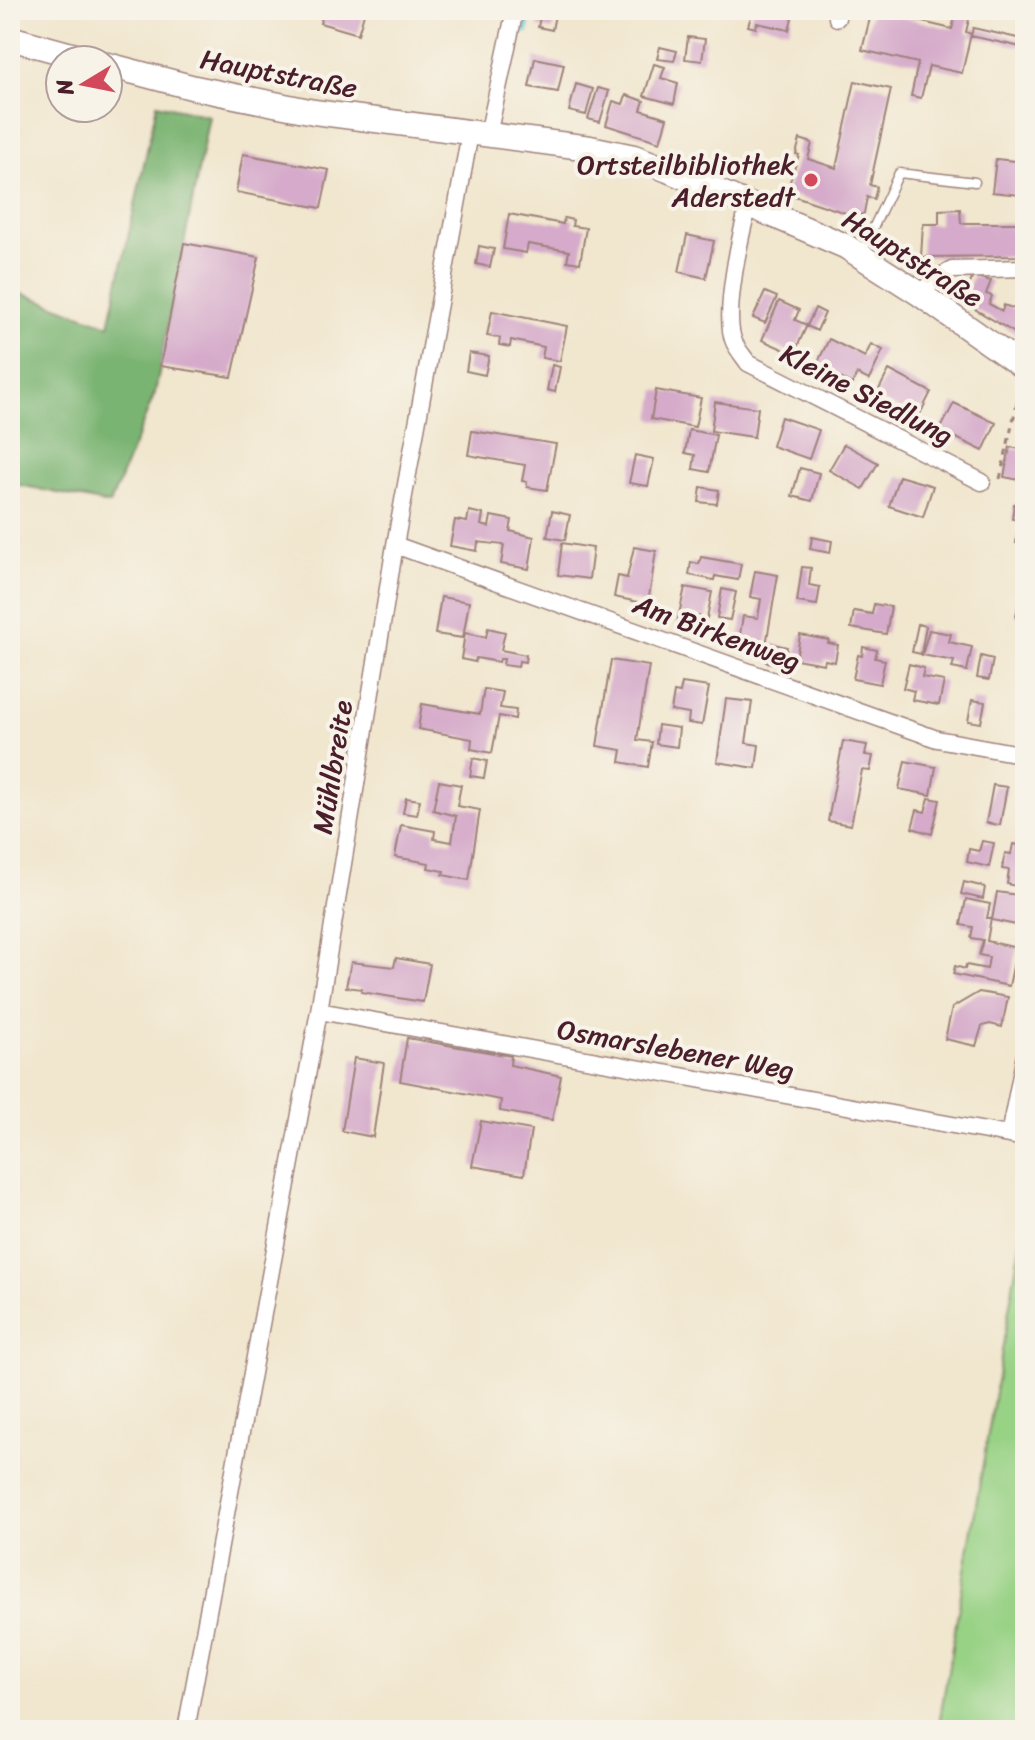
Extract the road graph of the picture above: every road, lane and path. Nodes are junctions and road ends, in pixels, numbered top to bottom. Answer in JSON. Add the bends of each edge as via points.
{"nodes":[{"id":1,"x":515,"y":10,"type":"edge"},
{"id":2,"x":10,"y":38,"type":"edge"},
{"id":3,"x":44,"y":47,"type":"edge"},
{"id":4,"x":124,"y":69,"type":"edge"},
{"id":5,"x":479,"y":134,"type":"junction"},
{"id":6,"x":975,"y":182,"type":"dead end"},
{"id":7,"x":749,"y":203,"type":"junction"},
{"id":8,"x":861,"y":255,"type":"junction"},
{"id":9,"x":1025,"y":268,"type":"edge"},
{"id":10,"x":920,"y":294,"type":"junction"},
{"id":11,"x":1025,"y":368,"type":"edge"},
{"id":12,"x":1025,"y":392,"type":"edge"},
{"id":13,"x":982,"y":482,"type":"joint"},
{"id":14,"x":395,"y":545,"type":"junction"},
{"id":15,"x":1025,"y":755,"type":"edge"},
{"id":16,"x":319,"y":1011,"type":"junction"},
{"id":17,"x":1025,"y":1055,"type":"edge"},
{"id":18,"x":1017,"y":1136,"type":"edge"},
{"id":19,"x":186,"y":1730,"type":"edge"}],
"edges":[{"from":1,"to":5,"type":"street"},
{"from":2,"to":3,"type":"main road"},
{"from":4,"to":5,"type":"main road","name":"Hauptstraße","via":[[244,100]]},
{"from":5,"to":7,"type":"main road","name":"Hauptstraße","via":[[634,157]]},
{"from":5,"to":14,"type":"street","name":"Mühlbreite"},
{"from":6,"to":8,"type":"lane","via":[[899,173]]},
{"from":7,"to":8,"type":"main road","name":"Hauptstraße"},
{"from":7,"to":13,"type":"street","name":"Kleine Siedlung","via":[[731,312],[733,340],[748,363]]},
{"from":8,"to":10,"type":"main road","name":"Hauptstraße"},
{"from":9,"to":10,"type":"street","via":[[952,270]]},
{"from":10,"to":11,"type":"main road","name":"Hauptstraße"},
{"from":12,"to":13,"type":"path","via":[[1019,394],[999,485]]},
{"from":14,"to":15,"type":"street","name":"Am Birkenweg","via":[[937,739]]},
{"from":14,"to":16,"type":"street","name":"Mühlbreite"},
{"from":16,"to":18,"type":"street","name":"Osmarslebener Weg"},
{"from":16,"to":19,"type":"street","name":"Mühlbreite"},
{"from":17,"to":18,"type":"street"}]}
